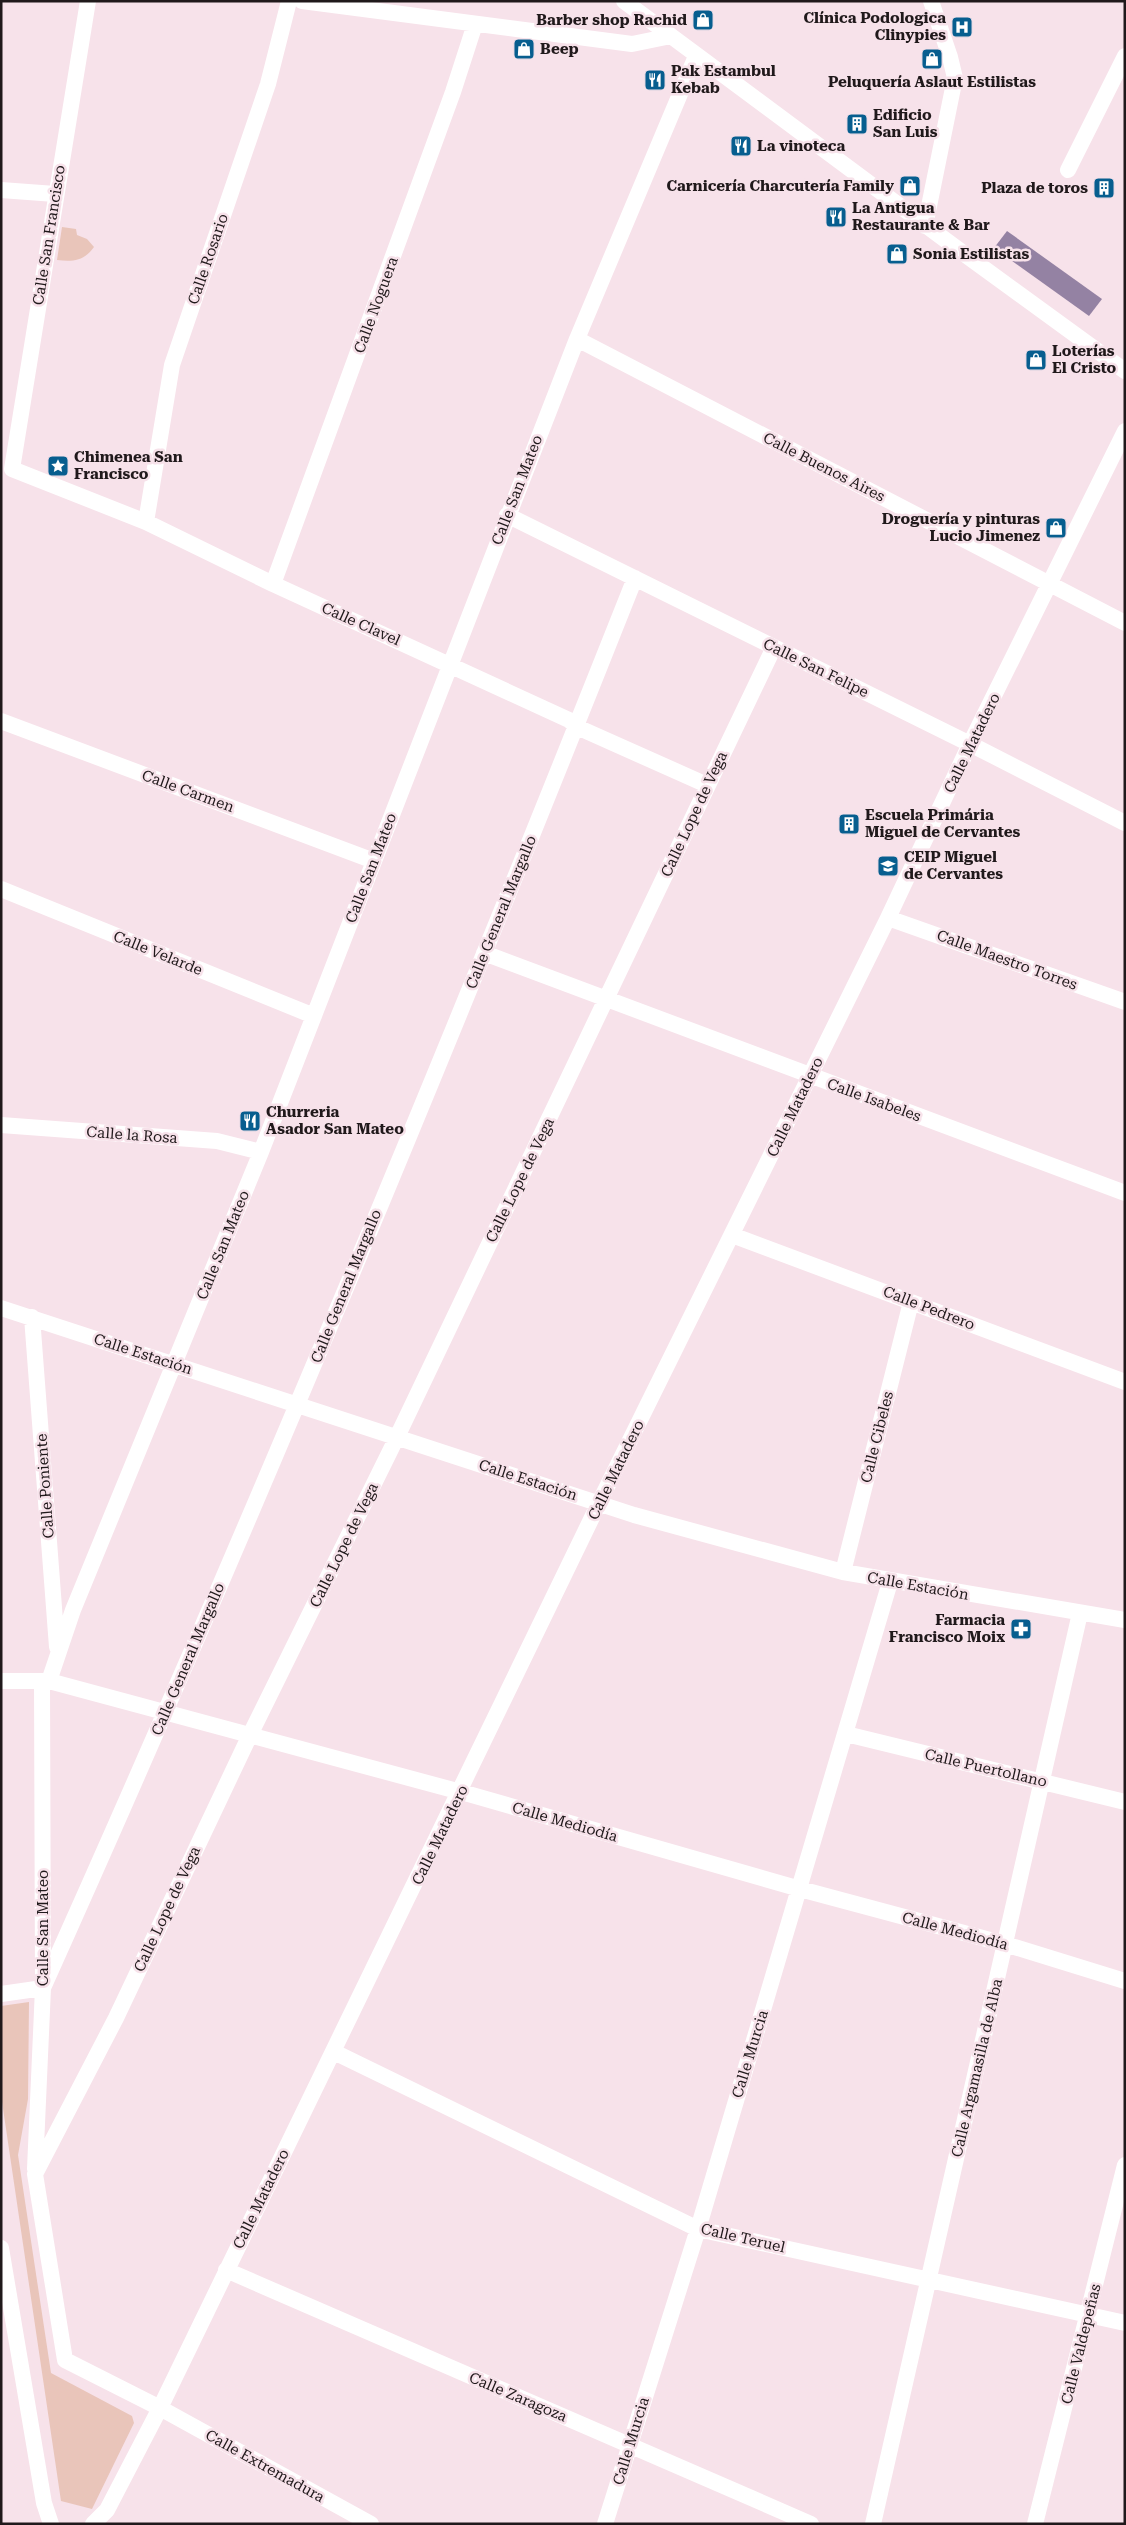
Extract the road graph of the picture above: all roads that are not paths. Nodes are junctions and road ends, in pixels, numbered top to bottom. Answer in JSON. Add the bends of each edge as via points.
{"nodes":[{"id":1,"x":88,"y":1,"type":"edge"},
{"id":2,"x":289,"y":1,"type":"edge"},
{"id":3,"x":302,"y":1,"type":"edge"},
{"id":4,"x":624,"y":1,"type":"edge"},
{"id":5,"x":930,"y":1,"type":"edge"},
{"id":6,"x":475,"y":24,"type":"junction"},
{"id":7,"x":671,"y":36,"type":"junction"},
{"id":8,"x":696,"y":56,"type":"junction"},
{"id":9,"x":1125,"y":56,"type":"edge"},
{"id":10,"x":1068,"y":170,"type":"dead end"},
{"id":11,"x":1,"y":190,"type":"edge"},
{"id":12,"x":55,"y":194,"type":"junction"},
{"id":13,"x":925,"y":226,"type":"junction"},
{"id":14,"x":577,"y":339,"type":"junction"},
{"id":15,"x":1125,"y":371,"type":"edge"},
{"id":16,"x":1125,"y":431,"type":"edge"},
{"id":17,"x":12,"y":470,"type":"joint"},
{"id":18,"x":507,"y":515,"type":"junction"},
{"id":19,"x":146,"y":522,"type":"junction"},
{"id":20,"x":635,"y":578,"type":"junction"},
{"id":21,"x":273,"y":584,"type":"junction"},
{"id":22,"x":1050,"y":584,"type":"junction"},
{"id":23,"x":1125,"y":623,"type":"edge"},
{"id":24,"x":774,"y":647,"type":"junction"},
{"id":25,"x":451,"y":664,"type":"junction"},
{"id":26,"x":1,"y":722,"type":"edge"},
{"id":27,"x":577,"y":727,"type":"junction"},
{"id":28,"x":970,"y":744,"type":"junction"},
{"id":29,"x":707,"y":786,"type":"junction"},
{"id":30,"x":1125,"y":823,"type":"edge"},
{"id":31,"x":374,"y":861,"type":"junction"},
{"id":32,"x":1,"y":889,"type":"edge"},
{"id":33,"x":888,"y":918,"type":"junction"},
{"id":34,"x":484,"y":953,"type":"junction"},
{"id":35,"x":608,"y":998,"type":"junction"},
{"id":36,"x":1125,"y":1002,"type":"edge"},
{"id":37,"x":314,"y":1016,"type":"junction"},
{"id":38,"x":810,"y":1076,"type":"junction"},
{"id":39,"x":1,"y":1125,"type":"edge"},
{"id":40,"x":261,"y":1152,"type":"junction"},
{"id":41,"x":1125,"y":1193,"type":"edge"},
{"id":42,"x":732,"y":1235,"type":"junction"},
{"id":43,"x":911,"y":1302,"type":"junction"},
{"id":44,"x":1,"y":1308,"type":"edge"},
{"id":45,"x":32,"y":1318,"type":"junction"},
{"id":46,"x":175,"y":1364,"type":"junction"},
{"id":47,"x":1125,"y":1382,"type":"edge"},
{"id":48,"x":297,"y":1404,"type":"junction"},
{"id":49,"x":397,"y":1437,"type":"junction"},
{"id":50,"x":599,"y":1503,"type":"junction"},
{"id":51,"x":843,"y":1572,"type":"junction"},
{"id":52,"x":890,"y":1582,"type":"junction"},
{"id":53,"x":1080,"y":1613,"type":"junction"},
{"id":54,"x":1125,"y":1620,"type":"edge"},
{"id":55,"x":57,"y":1654,"type":"junction"},
{"id":56,"x":1,"y":1681,"type":"edge"},
{"id":57,"x":45,"y":1681,"type":"junction"},
{"id":58,"x":166,"y":1714,"type":"junction"},
{"id":59,"x":846,"y":1734,"type":"junction"},
{"id":60,"x":250,"y":1737,"type":"junction"},
{"id":61,"x":1042,"y":1781,"type":"junction"},
{"id":62,"x":460,"y":1792,"type":"junction"},
{"id":63,"x":1125,"y":1802,"type":"edge"},
{"id":64,"x":800,"y":1889,"type":"junction"},
{"id":65,"x":1005,"y":1944,"type":"junction"},
{"id":66,"x":1125,"y":1981,"type":"edge"},
{"id":67,"x":43,"y":1988,"type":"junction"},
{"id":68,"x":1,"y":1994,"type":"edge"},
{"id":69,"x":334,"y":2052,"type":"junction"},
{"id":70,"x":1125,"y":2165,"type":"edge"},
{"id":71,"x":35,"y":2174,"type":"junction"},
{"id":72,"x":698,"y":2229,"type":"junction"},
{"id":73,"x":1,"y":2248,"type":"edge"},
{"id":74,"x":226,"y":2270,"type":"junction"},
{"id":75,"x":929,"y":2280,"type":"junction"},
{"id":76,"x":1089,"y":2315,"type":"junction"},
{"id":77,"x":1125,"y":2323,"type":"edge"},
{"id":78,"x":160,"y":2408,"type":"junction"},
{"id":79,"x":630,"y":2445,"type":"junction"},
{"id":80,"x":44,"y":2516,"type":"edge"},
{"id":81,"x":106,"y":2517,"type":"edge"},
{"id":82,"x":52,"y":2524,"type":"edge"},
{"id":83,"x":93,"y":2524,"type":"edge"},
{"id":84,"x":371,"y":2524,"type":"edge"},
{"id":85,"x":605,"y":2524,"type":"edge"},
{"id":86,"x":811,"y":2524,"type":"edge"},
{"id":87,"x":874,"y":2524,"type":"edge"},
{"id":88,"x":1035,"y":2524,"type":"edge"}],
"edges":[{"from":1,"to":12,"type":"street","name":"Calle San Francisco"},
{"from":2,"to":19,"type":"street","name":"Calle Rosario","via":[[268,84],[172,365]]},
{"from":3,"to":6,"type":"street"},
{"from":4,"to":7,"type":"street"},
{"from":5,"to":13,"type":"street","via":[[955,78]]},
{"from":6,"to":7,"type":"street","via":[[632,44]]},
{"from":6,"to":21,"type":"street","name":"Calle Noguera","via":[[454,92]]},
{"from":7,"to":8,"type":"street"},
{"from":8,"to":13,"type":"street"},
{"from":8,"to":14,"type":"street","name":"Calle San Mateo"},
{"from":9,"to":10,"type":"street"},
{"from":11,"to":12,"type":"street"},
{"from":12,"to":17,"type":"street","name":"Calle San Francisco"},
{"from":13,"to":15,"type":"street"},
{"from":14,"to":18,"type":"street","name":"Calle San Mateo"},
{"from":14,"to":22,"type":"street","name":"Calle Buenos Aires"},
{"from":16,"to":22,"type":"street","name":"Calle Matadero"},
{"from":17,"to":19,"type":"street","name":"Calle Clavel"},
{"from":18,"to":20,"type":"street","name":"Calle San Felipe"},
{"from":18,"to":25,"type":"street","name":"Calle San Mateo"},
{"from":19,"to":21,"type":"street","name":"Calle Clavel"},
{"from":20,"to":24,"type":"street","name":"Calle San Felipe"},
{"from":20,"to":27,"type":"street","name":"Calle General Margallo"},
{"from":21,"to":25,"type":"street","name":"Calle Clavel"},
{"from":22,"to":23,"type":"street","name":"Calle Buenos Aires"},
{"from":22,"to":28,"type":"street","name":"Calle Matadero"},
{"from":24,"to":28,"type":"street","name":"Calle San Felipe"},
{"from":24,"to":29,"type":"street","name":"Calle Lope de Vega"},
{"from":25,"to":27,"type":"street","name":"Calle Clavel","via":[[569,720]]},
{"from":25,"to":31,"type":"street","name":"Calle San Mateo"},
{"from":26,"to":31,"type":"street","name":"Calle Carmen"},
{"from":27,"to":29,"type":"street","name":"Calle Clavel"},
{"from":27,"to":34,"type":"street","name":"Calle General Margallo"},
{"from":28,"to":30,"type":"street","name":"Calle San Felipe"},
{"from":28,"to":33,"type":"street","name":"Calle Matadero"},
{"from":29,"to":35,"type":"street","name":"Calle Lope de Vega"},
{"from":31,"to":37,"type":"street","name":"Calle San Mateo"},
{"from":32,"to":37,"type":"street","name":"Calle Velarde"},
{"from":33,"to":36,"type":"street","name":"Calle Maestro Torres"},
{"from":33,"to":38,"type":"street","name":"Calle Matadero"},
{"from":34,"to":35,"type":"street","name":"Calle Isabeles"},
{"from":34,"to":48,"type":"street","name":"Calle General Margallo"},
{"from":35,"to":38,"type":"street","name":"Calle Isabeles"},
{"from":35,"to":49,"type":"street","name":"Calle Lope de Vega"},
{"from":37,"to":40,"type":"street","name":"Calle San Mateo"},
{"from":38,"to":41,"type":"street","name":"Calle Isabeles"},
{"from":38,"to":42,"type":"street","name":"Calle Matadero"},
{"from":39,"to":40,"type":"street","name":"Calle la Rosa","via":[[217,1140]]},
{"from":40,"to":46,"type":"street","name":"Calle San Mateo"},
{"from":42,"to":43,"type":"street","name":"Calle Pedrero"},
{"from":42,"to":50,"type":"street","name":"Calle Matadero"},
{"from":43,"to":47,"type":"street","name":"Calle Pedrero"},
{"from":43,"to":51,"type":"street","name":"Calle Cibeles"},
{"from":44,"to":45,"type":"street","name":"Calle Estación"},
{"from":45,"to":46,"type":"street","name":"Calle Estación"},
{"from":45,"to":55,"type":"street","name":"Calle Poniente"},
{"from":46,"to":48,"type":"street","name":"Calle Estación"},
{"from":46,"to":55,"type":"street","name":"Calle San Mateo"},
{"from":48,"to":49,"type":"street","name":"Calle Estación"},
{"from":48,"to":58,"type":"street","name":"Calle General Margallo"},
{"from":49,"to":50,"type":"street","name":"Calle Estación"},
{"from":49,"to":60,"type":"street","name":"Calle Lope de Vega"},
{"from":50,"to":51,"type":"street","name":"Calle Estación"},
{"from":50,"to":62,"type":"street","name":"Calle Matadero"},
{"from":51,"to":52,"type":"street","name":"Calle Estación"},
{"from":52,"to":53,"type":"street","name":"Calle Estación"},
{"from":52,"to":59,"type":"street","name":"Calle Murcia"},
{"from":53,"to":54,"type":"street","name":"Calle Estación"},
{"from":53,"to":61,"type":"street","name":"Calle Argamasilla de Alba"},
{"from":55,"to":57,"type":"street","name":"Calle San Mateo"},
{"from":56,"to":57,"type":"street","name":"Calle Mediodía"},
{"from":57,"to":58,"type":"street","name":"Calle Mediodía"},
{"from":57,"to":67,"type":"street","name":"Calle San Mateo"},
{"from":58,"to":60,"type":"street","name":"Calle Mediodía"},
{"from":58,"to":67,"type":"street","name":"Calle General Margallo"},
{"from":59,"to":61,"type":"street","name":"Calle Puertollano"},
{"from":59,"to":64,"type":"street","name":"Calle Murcia"},
{"from":60,"to":62,"type":"street","name":"Calle Mediodía"},
{"from":60,"to":71,"type":"street","name":"Calle Lope de Vega","via":[[116,2018]]},
{"from":61,"to":63,"type":"street","name":"Calle Puertollano"},
{"from":61,"to":65,"type":"street","name":"Calle Argamasilla de Alba"},
{"from":62,"to":64,"type":"street","name":"Calle Mediodía"},
{"from":62,"to":69,"type":"street","name":"Calle Matadero"},
{"from":64,"to":65,"type":"street","name":"Calle Mediodía"},
{"from":64,"to":72,"type":"street","name":"Calle Murcia"},
{"from":65,"to":66,"type":"street","name":"Calle Mediodía"},
{"from":65,"to":75,"type":"street","name":"Calle Argamasilla de Alba"},
{"from":67,"to":68,"type":"street"},
{"from":67,"to":71,"type":"street","name":"Calle San Mateo"},
{"from":69,"to":72,"type":"street","name":"Calle Teruel"},
{"from":69,"to":74,"type":"street","name":"Calle Matadero"},
{"from":70,"to":76,"type":"street","name":"Calle Valdepeñas"},
{"from":71,"to":78,"type":"street","via":[[65,2360]]},
{"from":72,"to":75,"type":"street","name":"Calle Teruel"},
{"from":72,"to":79,"type":"street","name":"Calle Murcia"},
{"from":73,"to":80,"type":"street"},
{"from":74,"to":78,"type":"street","name":"Calle Matadero"},
{"from":74,"to":79,"type":"street","name":"Calle Zaragoza"},
{"from":75,"to":76,"type":"street","name":"Calle Teruel"},
{"from":75,"to":87,"type":"street","name":"Calle Argamasilla de Alba"},
{"from":76,"to":77,"type":"street","name":"Calle Teruel"},
{"from":76,"to":88,"type":"street","name":"Calle Valdepeñas"},
{"from":78,"to":81,"type":"street","name":"Calle Matadero"},
{"from":78,"to":84,"type":"street","name":"Calle Extremadura"},
{"from":79,"to":85,"type":"street","name":"Calle Murcia"},
{"from":79,"to":86,"type":"street","name":"Calle Zaragoza"},
{"from":80,"to":82,"type":"street"},
{"from":81,"to":83,"type":"street","name":"Calle Matadero"}]}
